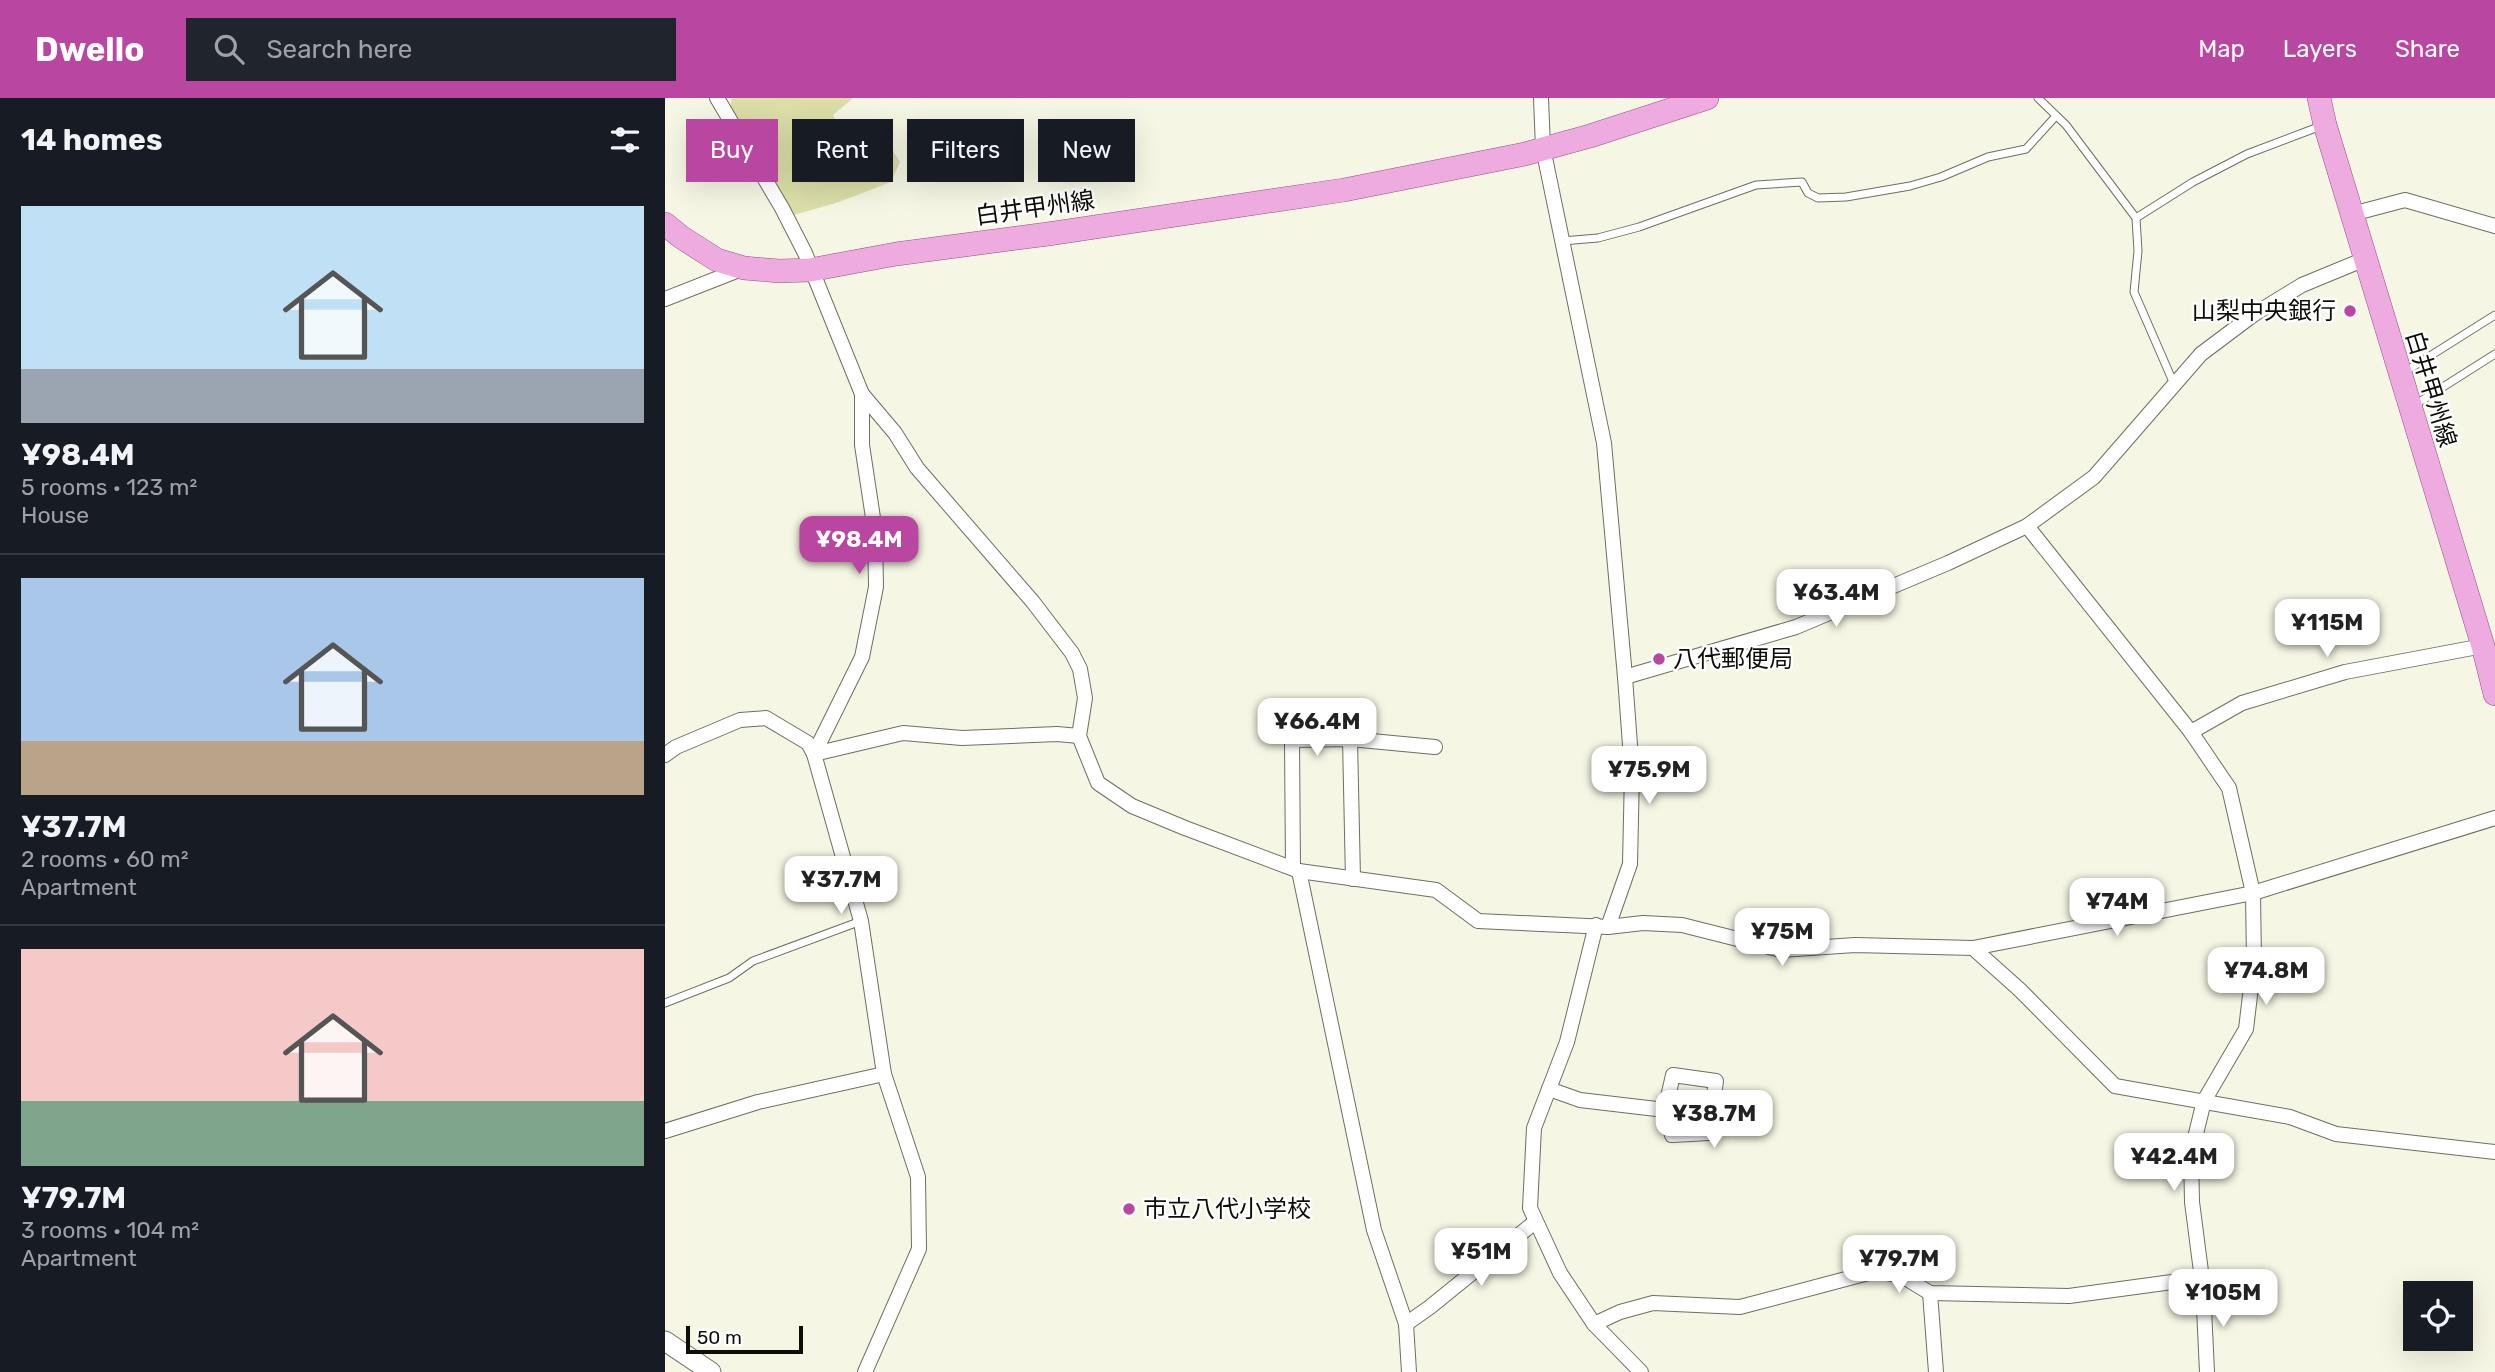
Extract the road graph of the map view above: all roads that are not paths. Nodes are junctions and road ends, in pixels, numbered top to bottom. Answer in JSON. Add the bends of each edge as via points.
{"nodes":[{"id":1,"x":717,"y":98,"type":"edge"},
{"id":2,"x":1541,"y":98,"type":"edge"},
{"id":3,"x":1707,"y":98,"type":"edge"},
{"id":4,"x":2038,"y":98,"type":"edge"},
{"id":5,"x":2319,"y":98,"type":"edge"},
{"id":6,"x":2056,"y":116,"type":"junction"},
{"id":7,"x":2325,"y":125,"type":"junction"},
{"id":8,"x":1543,"y":148,"type":"junction"},
{"id":9,"x":2353,"y":214,"type":"junction"},
{"id":10,"x":2136,"y":218,"type":"junction"},
{"id":11,"x":665,"y":224,"type":"edge"},
{"id":12,"x":2495,"y":226,"type":"edge"},
{"id":13,"x":1562,"y":241,"type":"junction"},
{"id":14,"x":2365,"y":259,"type":"junction"},
{"id":15,"x":744,"y":268,"type":"junction"},
{"id":16,"x":810,"y":270,"type":"junction"},
{"id":17,"x":665,"y":299,"type":"edge"},
{"id":18,"x":2495,"y":315,"type":"edge"},
{"id":19,"x":2495,"y":354,"type":"edge"},
{"id":20,"x":2400,"y":376,"type":"junction"},
{"id":21,"x":2174,"y":384,"type":"junction"},
{"id":22,"x":862,"y":394,"type":"junction"},
{"id":23,"x":2409,"y":408,"type":"junction"},
{"id":24,"x":2027,"y":526,"type":"junction"},
{"id":25,"x":2483,"y":646,"type":"junction"},
{"id":26,"x":1625,"y":677,"type":"junction"},
{"id":27,"x":2495,"y":694,"type":"edge"},
{"id":28,"x":2191,"y":732,"type":"junction"},
{"id":29,"x":1079,"y":736,"type":"junction"},
{"id":30,"x":1350,"y":739,"type":"junction"},
{"id":31,"x":1435,"y":747,"type":"dead end"},
{"id":32,"x":814,"y":754,"type":"junction"},
{"id":33,"x":665,"y":755,"type":"edge"},
{"id":34,"x":2495,"y":818,"type":"edge"},
{"id":35,"x":1296,"y":870,"type":"junction"},
{"id":36,"x":1353,"y":878,"type":"junction"},
{"id":37,"x":2253,"y":893,"type":"junction"},
{"id":38,"x":861,"y":921,"type":"junction"},
{"id":39,"x":1602,"y":926,"type":"junction"},
{"id":40,"x":1973,"y":948,"type":"junction"},
{"id":41,"x":665,"y":1003,"type":"edge"},
{"id":42,"x":884,"y":1074,"type":"junction"},
{"id":43,"x":1549,"y":1089,"type":"junction"},
{"id":44,"x":2204,"y":1101,"type":"junction"},
{"id":45,"x":1665,"y":1110,"type":"junction"},
{"id":46,"x":665,"y":1131,"type":"edge"},
{"id":47,"x":2495,"y":1152,"type":"edge"},
{"id":48,"x":1535,"y":1222,"type":"junction"},
{"id":49,"x":2203,"y":1287,"type":"junction"},
{"id":50,"x":1930,"y":1293,"type":"junction"},
{"id":51,"x":1406,"y":1324,"type":"junction"},
{"id":52,"x":1594,"y":1324,"type":"junction"},
{"id":53,"x":665,"y":1341,"type":"edge"},
{"id":54,"x":711,"y":1372,"type":"edge"},
{"id":55,"x":865,"y":1372,"type":"edge"},
{"id":56,"x":1409,"y":1372,"type":"edge"},
{"id":57,"x":1641,"y":1372,"type":"edge"},
{"id":58,"x":1936,"y":1372,"type":"edge"},
{"id":59,"x":2207,"y":1372,"type":"edge"}],
"edges":[{"from":1,"to":16,"type":"street","via":[[782,208]]},
{"from":2,"to":8,"type":"street"},
{"from":3,"to":8,"type":"main road","name":"白井甲州線"},
{"from":4,"to":6,"type":"lane"},
{"from":5,"to":7,"type":"main road","name":"白井甲州線"},
{"from":6,"to":10,"type":"lane"},
{"from":6,"to":13,"type":"lane","via":[[2026,149],[1988,157],[1910,186],[1818,198],[1802,182],[1756,185],[1639,227]]},
{"from":7,"to":9,"type":"main road","name":"白井甲州線"},
{"from":7,"to":10,"type":"lane","via":[[2247,154]]},
{"from":8,"to":13,"type":"street"},
{"from":8,"to":16,"type":"main road","name":"白井甲州線","via":[[1344,190]]},
{"from":9,"to":12,"type":"street","via":[[2405,200]]},
{"from":9,"to":14,"type":"main road","name":"白井甲州線"},
{"from":10,"to":21,"type":"lane","via":[[2139,251],[2134,292]]},
{"from":11,"to":15,"type":"main road","name":"白井甲州線","via":[[717,260]]},
{"from":13,"to":26,"type":"street","via":[[1604,443]]},
{"from":14,"to":20,"type":"main road","name":"白井甲州線"},
{"from":14,"to":21,"type":"street","via":[[2302,285],[2253,315],[2201,354]]},
{"from":15,"to":16,"type":"main road","name":"白井甲州線"},
{"from":15,"to":17,"type":"street"},
{"from":16,"to":22,"type":"street"},
{"from":18,"to":20,"type":"lane"},
{"from":19,"to":23,"type":"lane"},
{"from":20,"to":23,"type":"main road","name":"白井甲州線"},
{"from":21,"to":24,"type":"street","via":[[2094,477]]},
{"from":22,"to":29,"type":"street","via":[[917,468],[1072,653],[1085,698]]},
{"from":22,"to":32,"type":"street","via":[[862,445],[875,531],[876,587],[862,657]]},
{"from":23,"to":25,"type":"main road","name":"白井甲州線"},
{"from":24,"to":26,"type":"street","via":[[1796,627]]},
{"from":24,"to":28,"type":"street"},
{"from":25,"to":27,"type":"main road","name":"白井甲州線"},
{"from":25,"to":28,"type":"street","via":[[2344,672],[2242,704]]},
{"from":26,"to":39,"type":"street","via":[[1632,772],[1630,864]]},
{"from":28,"to":37,"type":"street","via":[[2229,788]]},
{"from":29,"to":32,"type":"street","via":[[962,738],[903,733]]},
{"from":29,"to":35,"type":"street","via":[[1098,783],[1132,806]]},
{"from":30,"to":31,"type":"street"},
{"from":30,"to":35,"type":"street","via":[[1292,740]]},
{"from":30,"to":36,"type":"street"},
{"from":32,"to":33,"type":"street","via":[[808,743],[766,718],[740,720]]},
{"from":32,"to":38,"type":"street"},
{"from":34,"to":37,"type":"street"},
{"from":35,"to":36,"type":"street"},
{"from":35,"to":51,"type":"street","via":[[1374,1230]]},
{"from":36,"to":39,"type":"street","via":[[1436,890],[1478,921]]},
{"from":37,"to":40,"type":"street"},
{"from":37,"to":44,"type":"street","via":[[2254,962],[2246,1029]]},
{"from":38,"to":41,"type":"lane","via":[[753,961],[729,978]]},
{"from":38,"to":42,"type":"street"},
{"from":39,"to":40,"type":"street","via":[[1682,925],[1781,950],[1855,945]]},
{"from":39,"to":43,"type":"street"},
{"from":40,"to":44,"type":"street","via":[[2115,1086]]},
{"from":42,"to":46,"type":"street","via":[[758,1102]]},
{"from":42,"to":55,"type":"street","via":[[918,1177],[919,1250]]},
{"from":43,"to":45,"type":"street","via":[[1580,1100]]},
{"from":43,"to":48,"type":"street","via":[[1534,1128],[1531,1208]]},
{"from":44,"to":47,"type":"street","via":[[2290,1117],[2336,1134]]},
{"from":44,"to":49,"type":"street","via":[[2191,1154]]},
{"from":45,"to":45,"type":"street","via":[[1672,1135],[1709,1133],[1716,1082],[1673,1075]]},
{"from":48,"to":51,"type":"street"},
{"from":48,"to":52,"type":"street","via":[[1560,1273]]},
{"from":49,"to":50,"type":"street","via":[[2172,1282],[2069,1296]]},
{"from":49,"to":59,"type":"street"},
{"from":50,"to":52,"type":"street","via":[[1902,1276],[1876,1270],[1740,1307],[1653,1303]]},
{"from":50,"to":58,"type":"street"},
{"from":51,"to":56,"type":"street"},
{"from":52,"to":57,"type":"street"},
{"from":53,"to":54,"type":"street"}]}
